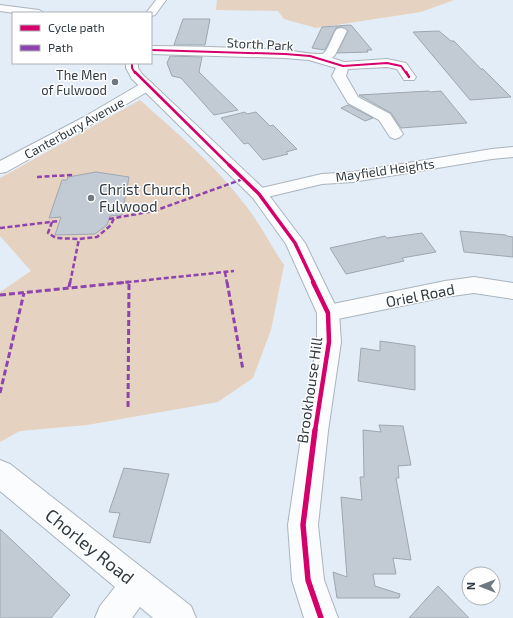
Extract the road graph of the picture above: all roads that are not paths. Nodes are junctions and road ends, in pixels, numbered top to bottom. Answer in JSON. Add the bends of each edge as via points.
{"nodes":[{"id":1,"x":160,"y":0,"type":"edge"},
{"id":2,"x":0,"y":8,"type":"edge"},
{"id":3,"x":31,"y":12,"type":"edge"},
{"id":4,"x":152,"y":12,"type":"edge"},
{"id":5,"x":341,"y":31,"type":"dead end"},
{"id":6,"x":152,"y":50,"type":"edge"},
{"id":7,"x":320,"y":59,"type":"junction"},
{"id":8,"x":132,"y":64,"type":"edge"},
{"id":9,"x":343,"y":66,"type":"junction"},
{"id":10,"x":409,"y":77,"type":"dead end"},
{"id":11,"x":147,"y":86,"type":"junction"},
{"id":12,"x":395,"y":134,"type":"dead end"},
{"id":13,"x":513,"y":152,"type":"edge"},
{"id":14,"x":0,"y":168,"type":"edge"},
{"id":15,"x":259,"y":194,"type":"junction"},
{"id":16,"x":513,"y":290,"type":"edge"},
{"id":17,"x":328,"y":313,"type":"junction"},
{"id":18,"x":0,"y":473,"type":"edge"},
{"id":19,"x":137,"y":584,"type":"junction"},
{"id":20,"x":112,"y":618,"type":"edge"},
{"id":21,"x":179,"y":618,"type":"edge"},
{"id":22,"x":321,"y":618,"type":"edge"}],
"edges":[{"from":1,"to":4,"type":"street"},
{"from":2,"to":3,"type":"street"},
{"from":5,"to":7,"type":"street","via":[[329,55]]},
{"from":6,"to":7,"type":"street","name":"Storth Park","via":[[284,54]]},
{"from":7,"to":9,"type":"street","name":"Storth Park"},
{"from":8,"to":11,"type":"street","name":"Brookhouse Hill","via":[[137,76]]},
{"from":9,"to":10,"type":"street","name":"Storth Park","via":[[395,64],[401,66]]},
{"from":9,"to":12,"type":"street","via":[[339,76],[353,100],[385,117]]},
{"from":11,"to":14,"type":"street","name":"Canterbury Avenue"},
{"from":11,"to":15,"type":"street","name":"Brookhouse Hill"},
{"from":13,"to":15,"type":"street","name":"Mayfield Heights","via":[[353,177],[322,179]]},
{"from":15,"to":17,"type":"street","name":"Brookhouse Hill","via":[[295,243]]},
{"from":16,"to":17,"type":"street","name":"Oriel Road","via":[[474,285]]},
{"from":17,"to":22,"type":"street","name":"Brookhouse Hill","via":[[329,342],[303,525],[308,580]]},
{"from":18,"to":19,"type":"street","name":"Chorley Road"},
{"from":19,"to":20,"type":"street"},
{"from":19,"to":21,"type":"street","name":"Chorley Road"}]}
